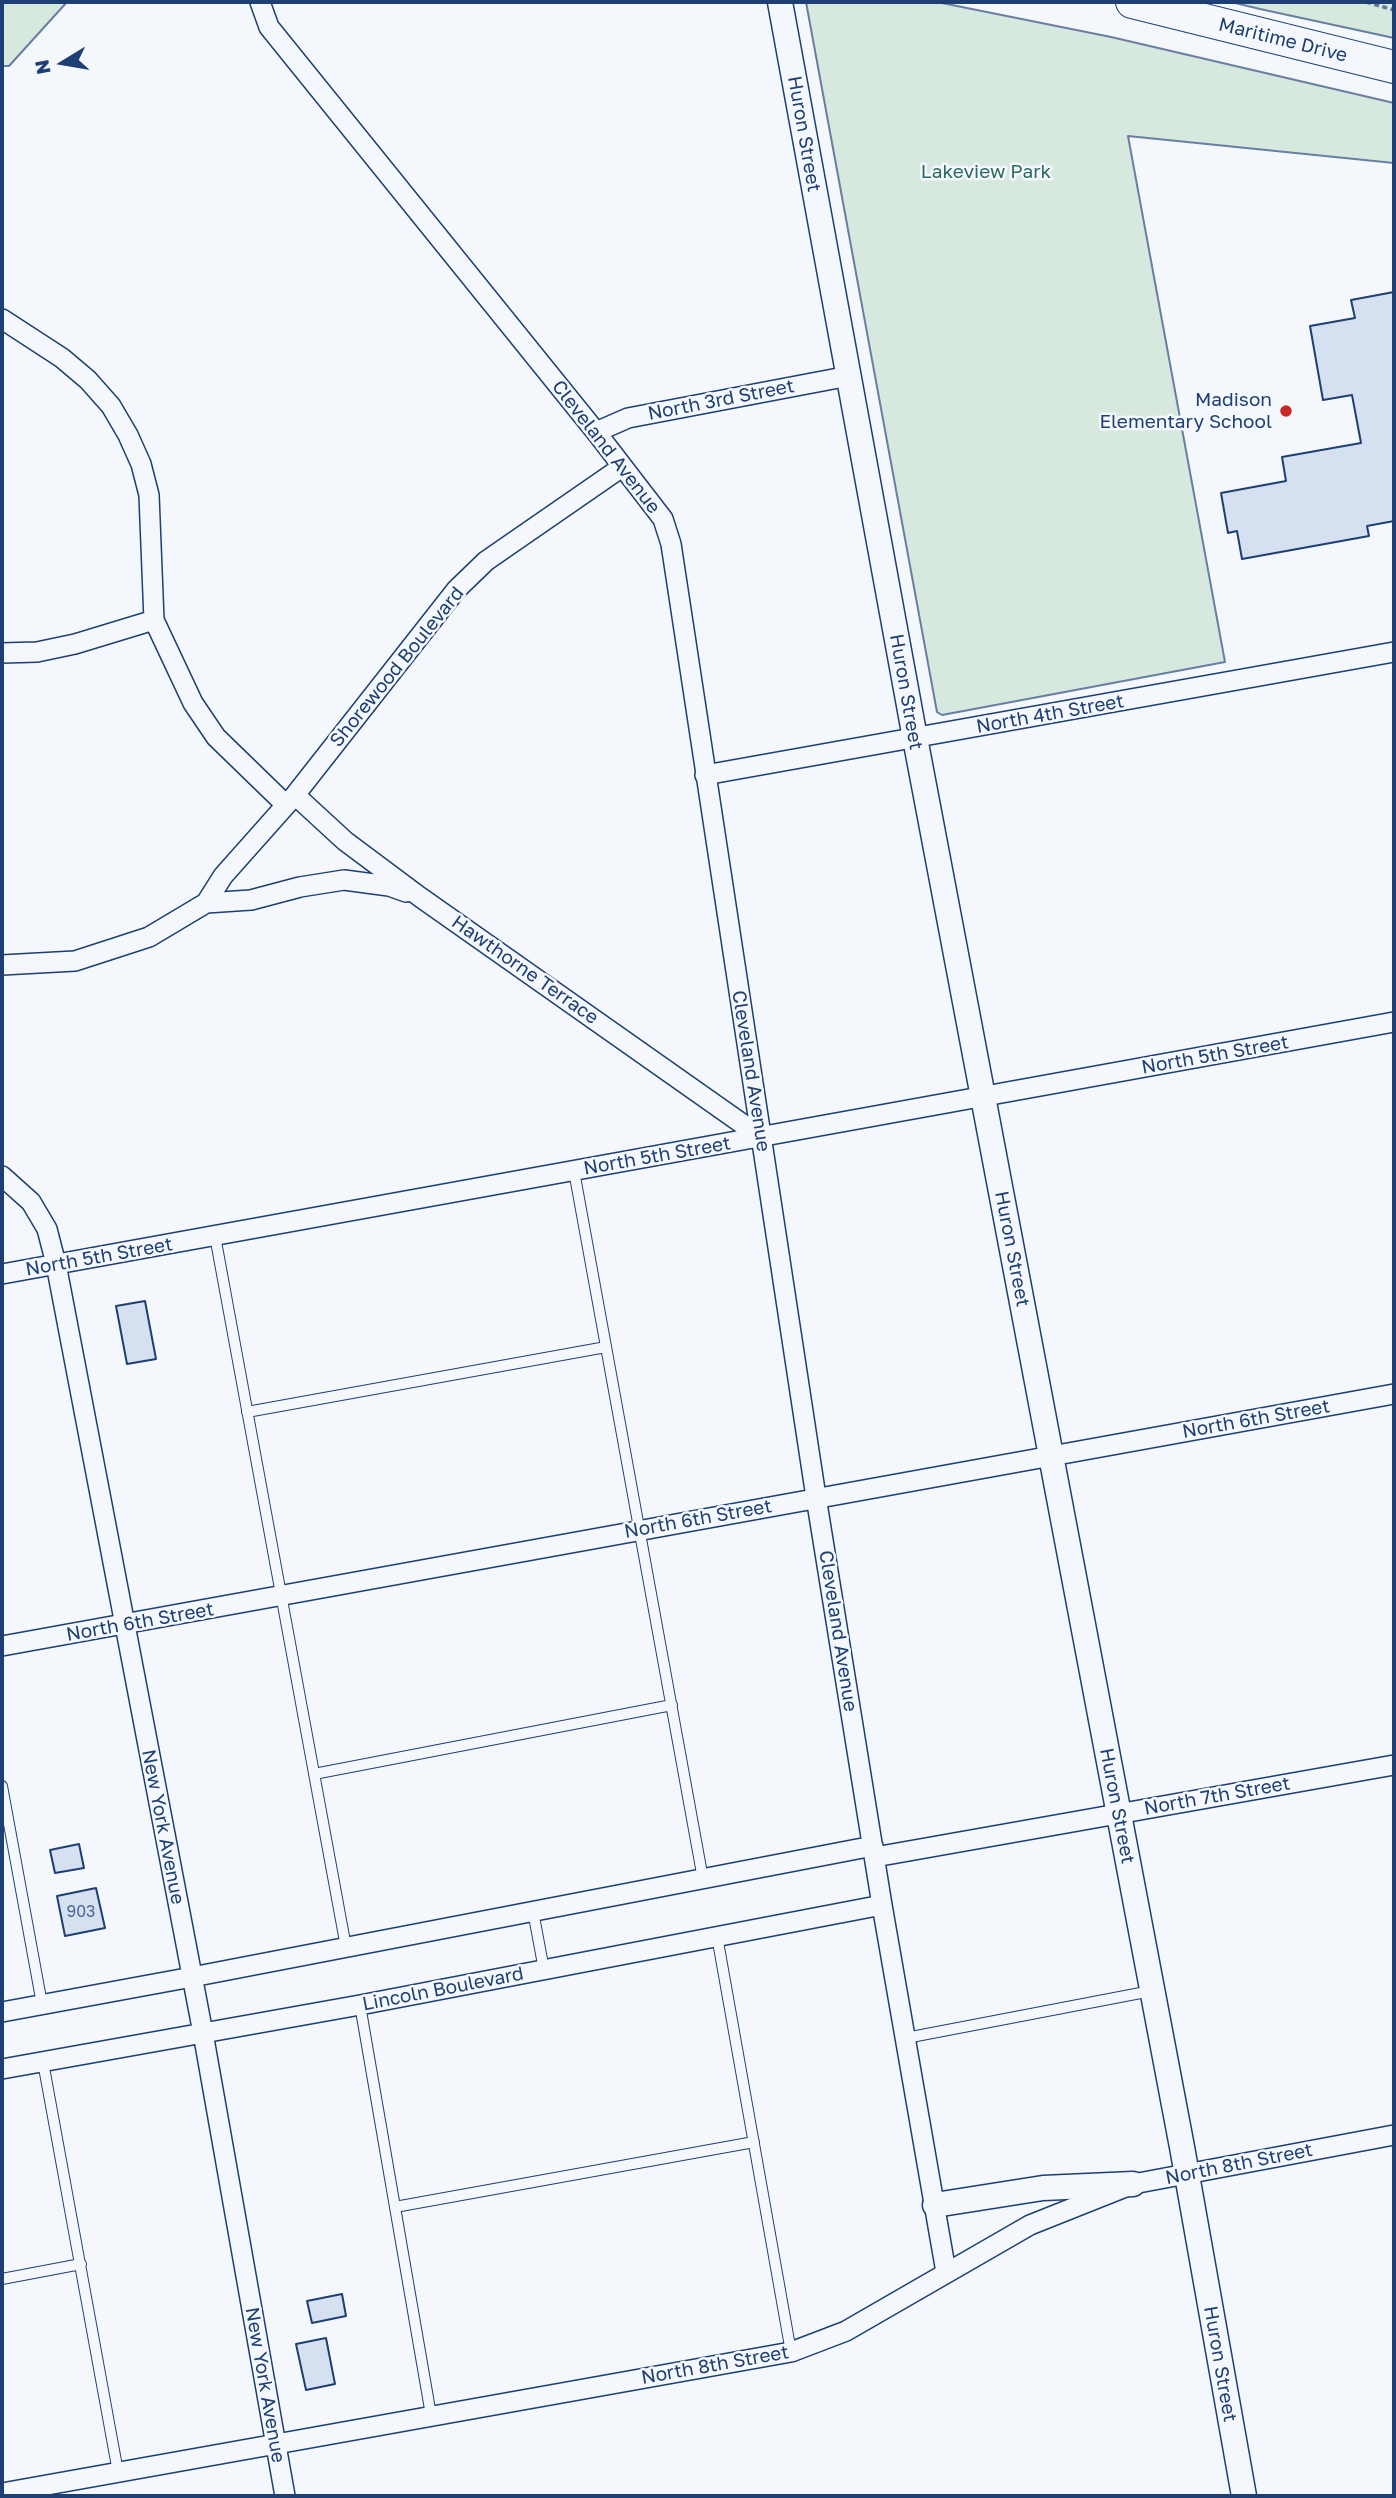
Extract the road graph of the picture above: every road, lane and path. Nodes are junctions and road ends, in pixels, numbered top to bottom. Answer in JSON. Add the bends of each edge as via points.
{"nodes":[{"id":1,"x":260,"y":2,"type":"edge"},
{"id":2,"x":780,"y":2,"type":"edge"},
{"id":3,"x":1132,"y":2,"type":"edge"},
{"id":4,"x":1366,"y":2,"type":"edge"},
{"id":5,"x":1394,"y":9,"type":"edge"},
{"id":6,"x":1394,"y":67,"type":"edge"},
{"id":7,"x":2,"y":319,"type":"edge"},
{"id":8,"x":849,"y":376,"type":"junction"},
{"id":9,"x":596,"y":432,"type":"junction"},
{"id":10,"x":622,"y":467,"type":"junction"},
{"id":11,"x":155,"y":620,"type":"junction"},
{"id":12,"x":1394,"y":652,"type":"edge"},
{"id":13,"x":2,"y":653,"type":"edge"},
{"id":14,"x":915,"y":738,"type":"junction"},
{"id":15,"x":705,"y":775,"type":"junction"},
{"id":16,"x":290,"y":800,"type":"junction"},
{"id":17,"x":420,"y":897,"type":"junction"},
{"id":18,"x":206,"y":903,"type":"junction"},
{"id":19,"x":2,"y":965,"type":"edge"},
{"id":20,"x":1394,"y":1022,"type":"edge"},
{"id":21,"x":983,"y":1096,"type":"junction"},
{"id":22,"x":761,"y":1137,"type":"junction"},
{"id":23,"x":574,"y":1171,"type":"junction"},
{"id":24,"x":2,"y":1176,"type":"edge"},
{"id":25,"x":215,"y":1236,"type":"junction"},
{"id":26,"x":57,"y":1264,"type":"junction"},
{"id":27,"x":2,"y":1274,"type":"edge"},
{"id":28,"x":606,"y":1347,"type":"junction"},
{"id":29,"x":1394,"y":1394,"type":"edge"},
{"id":30,"x":247,"y":1412,"type":"junction"},
{"id":31,"x":1051,"y":1455,"type":"junction"},
{"id":32,"x":816,"y":1497,"type":"junction"},
{"id":33,"x":638,"y":1530,"type":"junction"},
{"id":34,"x":280,"y":1596,"type":"junction"},
{"id":35,"x":124,"y":1625,"type":"junction"},
{"id":36,"x":2,"y":1646,"type":"edge"},
{"id":37,"x":672,"y":1705,"type":"junction"},
{"id":38,"x":1394,"y":1765,"type":"edge"},
{"id":39,"x":314,"y":1774,"type":"junction"},
{"id":40,"x":2,"y":1786,"type":"edge"},
{"id":41,"x":1118,"y":1814,"type":"junction"},
{"id":42,"x":6,"y":1832,"type":"edge"},
{"id":43,"x":874,"y":1852,"type":"junction"},
{"id":44,"x":704,"y":1879,"type":"junction"},
{"id":45,"x":883,"y":1905,"type":"junction"},
{"id":46,"x":533,"y":1911,"type":"junction"},
{"id":47,"x":717,"y":1936,"type":"junction"},
{"id":48,"x":346,"y":1947,"type":"junction"},
{"id":49,"x":544,"y":1970,"type":"junction"},
{"id":50,"x":192,"y":1977,"type":"junction"},
{"id":51,"x":1151,"y":1991,"type":"junction"},
{"id":52,"x":42,"y":2004,"type":"junction"},
{"id":53,"x":360,"y":2006,"type":"junction"},
{"id":54,"x":2,"y":2011,"type":"edge"},
{"id":55,"x":202,"y":2033,"type":"junction"},
{"id":56,"x":906,"y":2038,"type":"junction"},
{"id":57,"x":44,"y":2062,"type":"junction"},
{"id":58,"x":2,"y":2069,"type":"edge"},
{"id":59,"x":1394,"y":2135,"type":"edge"},
{"id":60,"x":754,"y":2142,"type":"junction"},
{"id":61,"x":1186,"y":2173,"type":"junction"},
{"id":62,"x":1133,"y":2184,"type":"junction"},
{"id":63,"x":934,"y":2205,"type":"junction"},
{"id":64,"x":395,"y":2207,"type":"junction"},
{"id":65,"x":80,"y":2264,"type":"junction"},
{"id":66,"x":946,"y":2272,"type":"junction"},
{"id":67,"x":2,"y":2279,"type":"edge"},
{"id":68,"x":791,"y":2352,"type":"junction"},
{"id":69,"x":431,"y":2416,"type":"junction"},
{"id":70,"x":275,"y":2443,"type":"junction"},
{"id":71,"x":118,"y":2472,"type":"junction"},
{"id":72,"x":2,"y":2493,"type":"edge"},
{"id":73,"x":285,"y":2496,"type":"edge"},
{"id":74,"x":1244,"y":2496,"type":"edge"}],
"edges":[{"from":1,"to":9,"type":"street","name":"Cleveland Avenue","via":[[269,27]]},
{"from":2,"to":8,"type":"street","name":"Huron Street"},
{"from":3,"to":6,"type":"main road","name":"Maritime Drive"},
{"from":4,"to":5,"type":"path"},
{"from":7,"to":11,"type":"street","name":"Hawthorne Terrace","via":[[88,380],[128,435],[149,495]]},
{"from":8,"to":9,"type":"street","name":"North 3rd Street","via":[[628,418]]},
{"from":8,"to":14,"type":"street","name":"Huron Street"},
{"from":9,"to":10,"type":"street","name":"Cleveland Avenue"},
{"from":10,"to":15,"type":"street","name":"Cleveland Avenue","via":[[663,519],[671,544]]},
{"from":10,"to":16,"type":"street","name":"Shorewood Boulevard","via":[[486,561],[456,590]]},
{"from":11,"to":13,"type":"street","via":[[75,644]]},
{"from":11,"to":16,"type":"street","name":"Hawthorne Terrace","via":[[193,703],[216,737]]},
{"from":12,"to":14,"type":"street","name":"North 4th Street"},
{"from":14,"to":15,"type":"street","name":"North 4th Street"},
{"from":14,"to":21,"type":"street","name":"Huron Street"},
{"from":15,"to":22,"type":"street","name":"Cleveland Avenue"},
{"from":16,"to":17,"type":"street","name":"Hawthorne Terrace"},
{"from":16,"to":18,"type":"street","name":"Shorewood Boulevard","via":[[223,876]]},
{"from":17,"to":18,"type":"street","name":"Shorewood Boulevard","via":[[388,886],[344,880],[251,900]]},
{"from":17,"to":22,"type":"street","name":"Hawthorne Terrace"},
{"from":18,"to":19,"type":"street","name":"Shorewood Boulevard","via":[[149,937],[75,961]]},
{"from":20,"to":21,"type":"street","name":"North 5th Street"},
{"from":21,"to":22,"type":"street","name":"North 5th Street"},
{"from":21,"to":31,"type":"street","name":"Huron Street"},
{"from":22,"to":23,"type":"street","name":"North 5th Street"},
{"from":22,"to":32,"type":"street","name":"Cleveland Avenue"},
{"from":23,"to":25,"type":"street","name":"North 5th Street"},
{"from":23,"to":28,"type":"lane"},
{"from":24,"to":26,"type":"street","name":"New York Avenue","via":[[31,1202],[47,1229]]},
{"from":25,"to":26,"type":"street","name":"North 5th Street"},
{"from":25,"to":30,"type":"lane"},
{"from":26,"to":27,"type":"street","name":"North 5th Street"},
{"from":26,"to":35,"type":"street","name":"New York Avenue"},
{"from":28,"to":30,"type":"lane"},
{"from":28,"to":33,"type":"lane"},
{"from":29,"to":31,"type":"street","name":"North 6th Street"},
{"from":30,"to":34,"type":"lane"},
{"from":31,"to":32,"type":"street","name":"North 6th Street"},
{"from":31,"to":41,"type":"street","name":"Huron Street"},
{"from":32,"to":33,"type":"street","name":"North 6th Street"},
{"from":32,"to":43,"type":"street","name":"Cleveland Avenue"},
{"from":33,"to":34,"type":"street","name":"North 6th Street"},
{"from":33,"to":37,"type":"lane"},
{"from":34,"to":35,"type":"street","name":"North 6th Street"},
{"from":34,"to":39,"type":"lane"},
{"from":35,"to":36,"type":"street","name":"North 6th Street"},
{"from":35,"to":50,"type":"street","name":"New York Avenue"},
{"from":37,"to":39,"type":"lane"},
{"from":37,"to":44,"type":"lane"},
{"from":38,"to":41,"type":"street","name":"North 7th Street"},
{"from":39,"to":48,"type":"lane"},
{"from":40,"to":42,"type":"lane"},
{"from":41,"to":43,"type":"street","name":"North 7th Street"},
{"from":41,"to":51,"type":"street","name":"Huron Street"},
{"from":42,"to":52,"type":"lane"},
{"from":43,"to":44,"type":"street"},
{"from":43,"to":45,"type":"street","name":"Cleveland Avenue"},
{"from":44,"to":46,"type":"street"},
{"from":45,"to":47,"type":"street","name":"Lincoln Boulevard"},
{"from":45,"to":56,"type":"street","name":"Cleveland Avenue"},
{"from":46,"to":48,"type":"street"},
{"from":46,"to":49,"type":"lane"},
{"from":47,"to":49,"type":"street","name":"Lincoln Boulevard"},
{"from":47,"to":60,"type":"lane"},
{"from":48,"to":50,"type":"street"},
{"from":49,"to":53,"type":"street","name":"Lincoln Boulevard"},
{"from":50,"to":52,"type":"street"},
{"from":50,"to":55,"type":"street","name":"New York Avenue"},
{"from":51,"to":56,"type":"lane"},
{"from":51,"to":61,"type":"street","name":"Huron Street"},
{"from":52,"to":54,"type":"street"},
{"from":53,"to":55,"type":"street","name":"Lincoln Boulevard"},
{"from":53,"to":64,"type":"lane"},
{"from":55,"to":57,"type":"street","name":"Lincoln Boulevard"},
{"from":55,"to":70,"type":"street","name":"New York Avenue"},
{"from":56,"to":63,"type":"street","name":"Cleveland Avenue"},
{"from":57,"to":58,"type":"street","name":"Lincoln Boulevard"},
{"from":57,"to":65,"type":"lane"},
{"from":59,"to":61,"type":"street","name":"North 8th Street"},
{"from":60,"to":64,"type":"lane"},
{"from":60,"to":68,"type":"lane"},
{"from":61,"to":62,"type":"street","name":"North 8th Street"},
{"from":61,"to":74,"type":"street","name":"Huron Street"},
{"from":62,"to":63,"type":"street","via":[[1043,2188]]},
{"from":62,"to":66,"type":"street","name":"North 8th Street","via":[[1030,2225]]},
{"from":63,"to":66,"type":"street","name":"Cleveland Avenue"},
{"from":64,"to":69,"type":"lane"},
{"from":65,"to":67,"type":"lane"},
{"from":65,"to":71,"type":"lane"},
{"from":66,"to":68,"type":"street","name":"North 8th Street","via":[[846,2331]]},
{"from":68,"to":69,"type":"street","name":"North 8th Street"},
{"from":69,"to":70,"type":"street","name":"North 8th Street"},
{"from":70,"to":71,"type":"street","name":"North 8th Street"},
{"from":70,"to":73,"type":"street","name":"New York Avenue"},
{"from":71,"to":72,"type":"street","name":"North 8th Street"}]}
